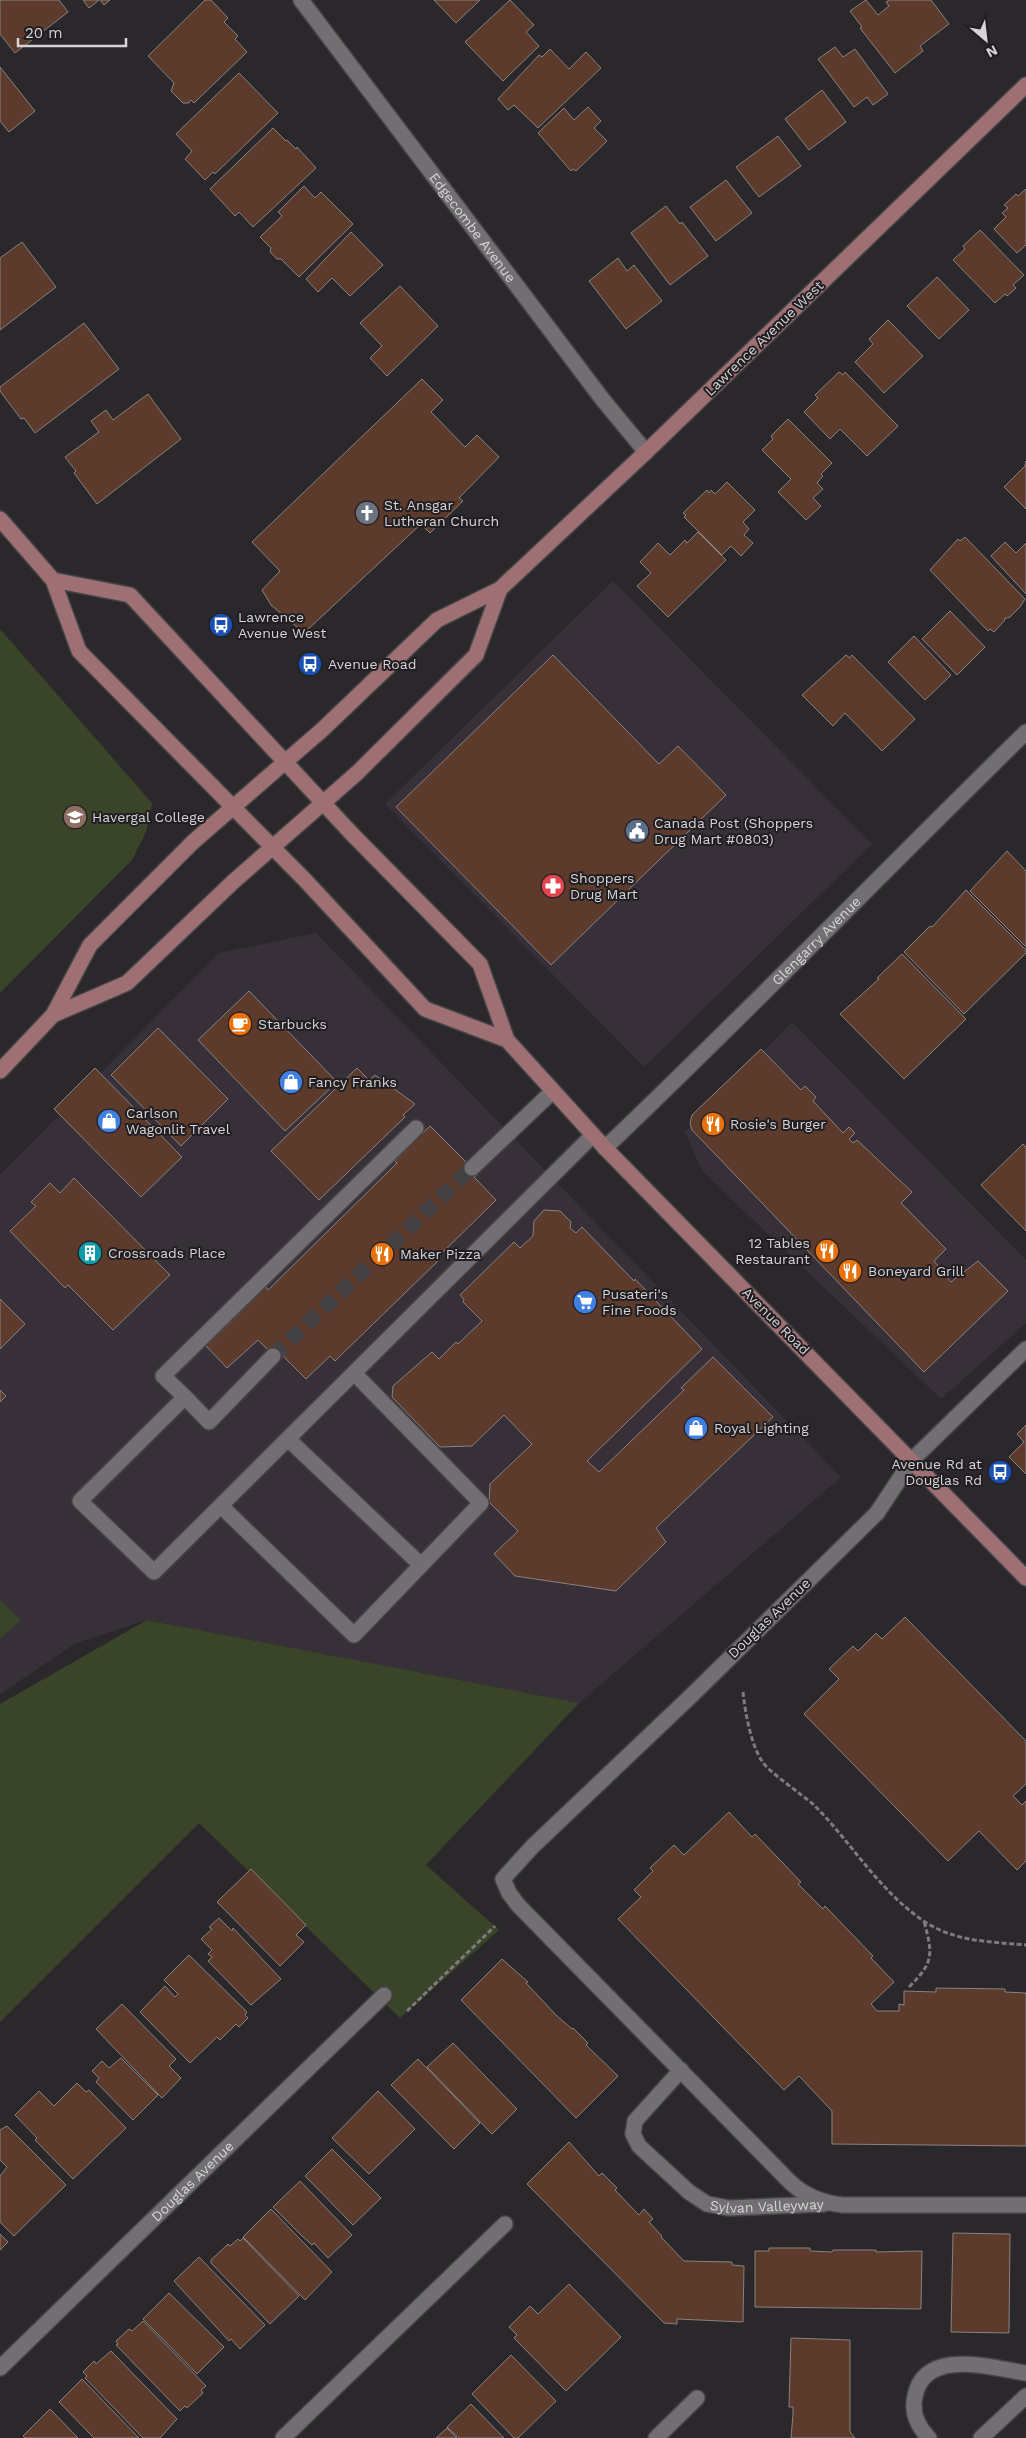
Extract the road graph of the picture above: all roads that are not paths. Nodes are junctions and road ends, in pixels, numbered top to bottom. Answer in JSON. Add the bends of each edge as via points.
{"nodes":[{"id":1,"x":301,"y":0,"type":"edge"},
{"id":2,"x":1026,"y":85,"type":"edge"},
{"id":3,"x":646,"y":452,"type":"junction"},
{"id":4,"x":0,"y":519,"type":"edge"},
{"id":5,"x":53,"y":580,"type":"junction"},
{"id":6,"x":500,"y":589,"type":"junction"},
{"id":7,"x":1026,"y":732,"type":"edge"},
{"id":8,"x":285,"y":762,"type":"junction"},
{"id":9,"x":323,"y":803,"type":"junction"},
{"id":10,"x":233,"y":807,"type":"junction"},
{"id":11,"x":272,"y":847,"type":"junction"},
{"id":12,"x":53,"y":1015,"type":"junction"},
{"id":13,"x":507,"y":1040,"type":"junction"},
{"id":14,"x":0,"y":1071,"type":"edge"},
{"id":15,"x":553,"y":1091,"type":"junction"},
{"id":16,"x":416,"y":1128,"type":"dead end"},
{"id":17,"x":593,"y":1135,"type":"junction"},
{"id":18,"x":605,"y":1148,"type":"junction"},
{"id":19,"x":472,"y":1168,"type":"tunnel mouth"},
{"id":20,"x":1026,"y":1349,"type":"edge"},
{"id":21,"x":273,"y":1356,"type":"tunnel mouth"},
{"id":22,"x":354,"y":1373,"type":"junction"},
{"id":23,"x":185,"y":1397,"type":"junction"},
{"id":24,"x":288,"y":1439,"type":"junction"},
{"id":25,"x":912,"y":1460,"type":"junction"},
{"id":26,"x":221,"y":1506,"type":"junction"},
{"id":27,"x":421,"y":1565,"type":"junction"},
{"id":28,"x":1026,"y":1578,"type":"edge"},
{"id":29,"x":503,"y":1879,"type":"joint"},
{"id":30,"x":384,"y":1995,"type":"road end"},
{"id":31,"x":681,"y":2070,"type":"junction"},
{"id":32,"x":833,"y":2204,"type":"junction"},
{"id":33,"x":1026,"y":2205,"type":"edge"},
{"id":34,"x":504,"y":2224,"type":"dead end"},
{"id":35,"x":0,"y":2368,"type":"edge"},
{"id":36,"x":1026,"y":2373,"type":"edge"},
{"id":37,"x":1026,"y":2396,"type":"edge"},
{"id":38,"x":697,"y":2398,"type":"dead end"},
{"id":39,"x":283,"y":2438,"type":"edge"},
{"id":40,"x":656,"y":2438,"type":"edge"},
{"id":41,"x":929,"y":2438,"type":"edge"},
{"id":42,"x":980,"y":2438,"type":"edge"}],
"edges":[{"from":1,"to":3,"type":"street","name":"Edgecombe Avenue","via":[[597,392]]},
{"from":2,"to":3,"type":"main road","name":"Lawrence Avenue West"},
{"from":3,"to":6,"type":"main road","name":"Lawrence Avenue West"},
{"from":4,"to":5,"type":"main road","name":"Avenue Road"},
{"from":5,"to":8,"type":"main road","name":"Avenue Road","via":[[130,596]]},
{"from":5,"to":10,"type":"main road","name":"Avenue Road","via":[[79,651]]},
{"from":6,"to":8,"type":"main road","name":"Lawrence Avenue West","via":[[437,620]]},
{"from":6,"to":9,"type":"main road","name":"Lawrence Avenue West","via":[[476,655]]},
{"from":7,"to":18,"type":"street","name":"Glengarry Avenue","via":[[704,1054]]},
{"from":8,"to":9,"type":"main road","name":"Avenue Road"},
{"from":8,"to":10,"type":"main road","name":"Lawrence Avenue West"},
{"from":9,"to":11,"type":"main road","name":"Lawrence Avenue West"},
{"from":9,"to":13,"type":"main road","name":"Avenue Road","via":[[480,964]]},
{"from":10,"to":11,"type":"main road","name":"Avenue Road"},
{"from":10,"to":12,"type":"main road","name":"Lawrence Avenue West","via":[[193,842],[90,945]]},
{"from":11,"to":12,"type":"main road","name":"Lawrence Avenue West","via":[[126,982]]},
{"from":11,"to":13,"type":"main road","name":"Avenue Road","via":[[425,1009]]},
{"from":12,"to":14,"type":"main road","name":"Lawrence Avenue West"},
{"from":13,"to":15,"type":"main road","name":"Avenue Road"},
{"from":15,"to":17,"type":"main road","name":"Avenue Road"},
{"from":15,"to":19,"type":"street"},
{"from":16,"to":23,"type":"street","via":[[162,1376]]},
{"from":17,"to":18,"type":"main road","name":"Avenue Road"},
{"from":17,"to":22,"type":"street"},
{"from":18,"to":25,"type":"main road","name":"Avenue Road"},
{"from":20,"to":25,"type":"street","name":"Douglas Avenue"},
{"from":21,"to":23,"type":"street","via":[[209,1422]]},
{"from":22,"to":24,"type":"street"},
{"from":22,"to":27,"type":"street","via":[[480,1503]]},
{"from":23,"to":26,"type":"street","via":[[80,1500],[154,1572]]},
{"from":24,"to":26,"type":"street"},
{"from":24,"to":27,"type":"street"},
{"from":25,"to":28,"type":"main road","name":"Avenue Road"},
{"from":25,"to":29,"type":"street","name":"Douglas Avenue","via":[[877,1513],[532,1847]]},
{"from":26,"to":27,"type":"street","via":[[354,1635]]},
{"from":29,"to":31,"type":"street","name":"Sylvan Valleyway","via":[[518,1906]]},
{"from":30,"to":35,"type":"street","name":"Douglas Avenue"},
{"from":31,"to":32,"type":"street","name":"Sylvan Valleyway","via":[[790,2182],[812,2198]]},
{"from":31,"to":32,"type":"street","name":"Sylvan Valleyway","via":[[640,2114],[632,2128],[639,2146],[689,2192],[707,2204],[729,2208]]},
{"from":32,"to":33,"type":"street","name":"Sylvan Valleyway"},
{"from":34,"to":39,"type":"street"},
{"from":36,"to":41,"type":"street","via":[[958,2363],[933,2371],[917,2389],[914,2406],[918,2424]]},
{"from":37,"to":42,"type":"street"},
{"from":38,"to":40,"type":"street"}]}
